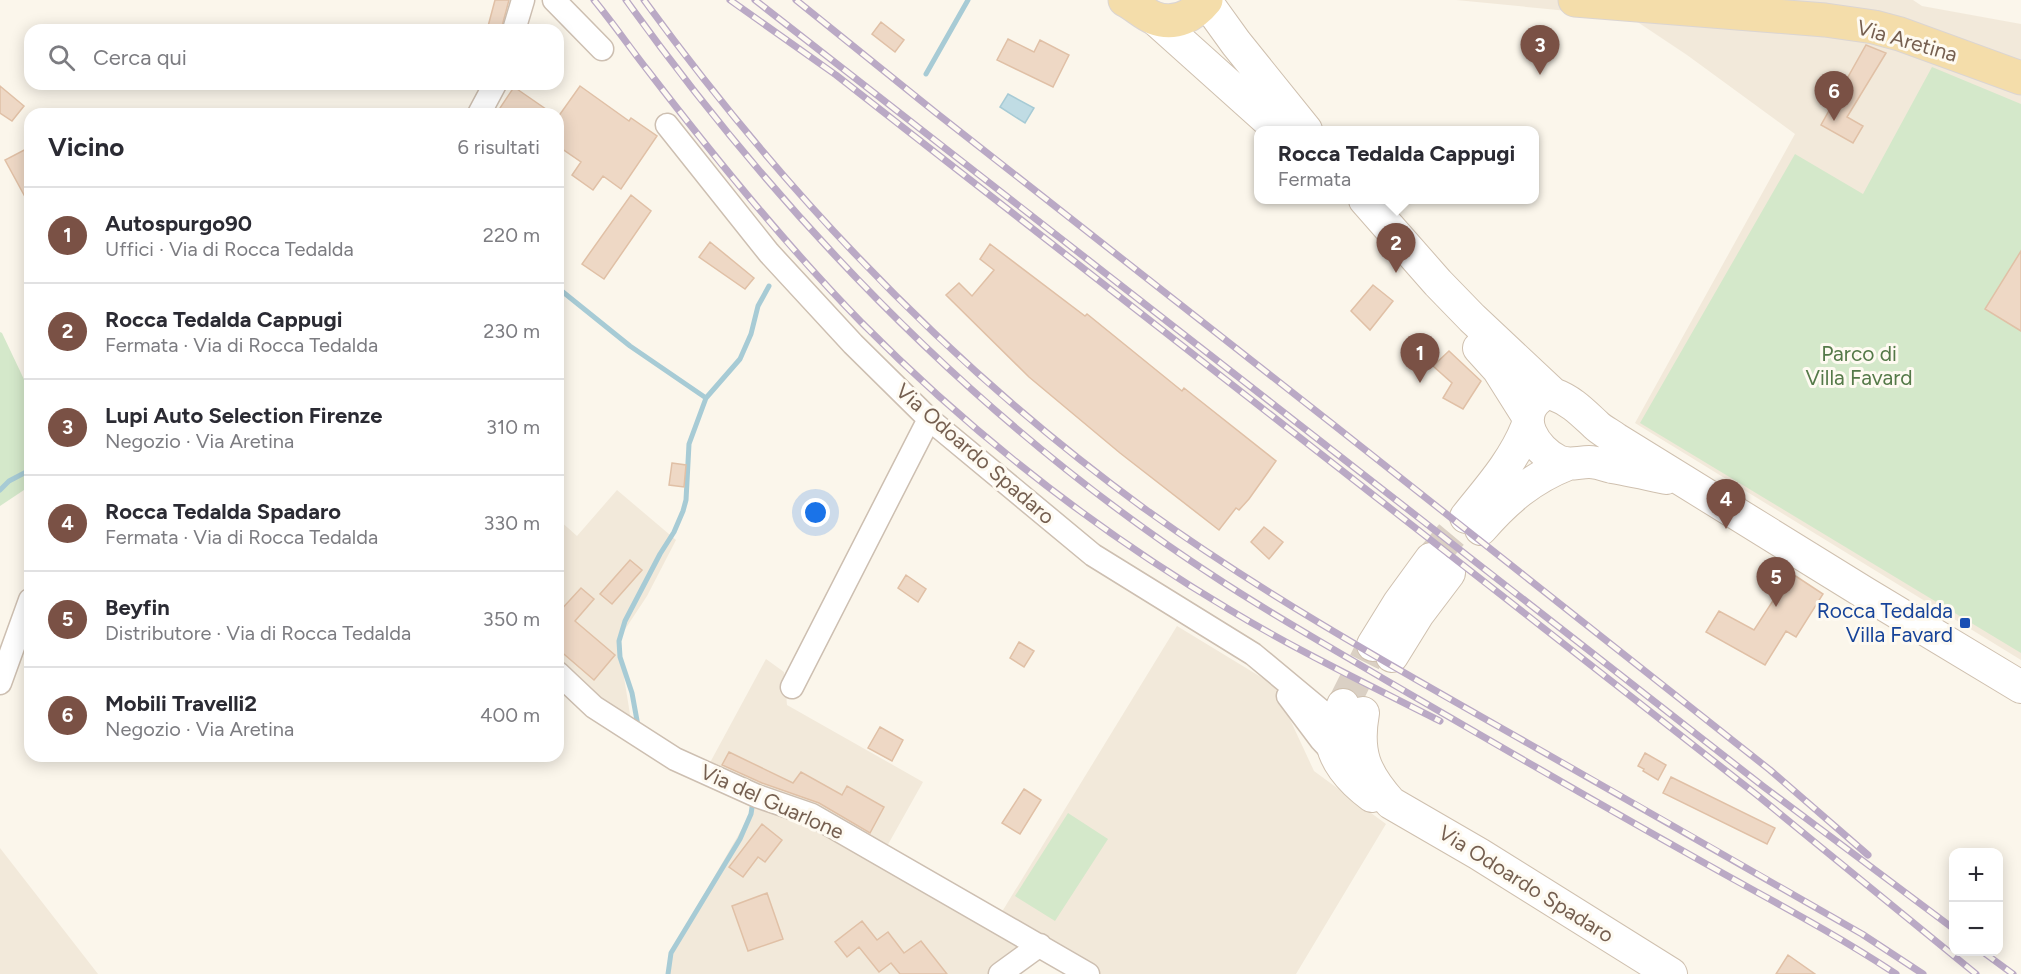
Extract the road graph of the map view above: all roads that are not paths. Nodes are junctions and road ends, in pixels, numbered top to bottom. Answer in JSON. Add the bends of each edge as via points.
{"nodes":[{"id":1,"x":523,"y":0,"type":"edge"},
{"id":2,"x":554,"y":0,"type":"edge"},
{"id":3,"x":1125,"y":0,"type":"edge"},
{"id":4,"x":1205,"y":0,"type":"edge"},
{"id":5,"x":1575,"y":0,"type":"edge"},
{"id":6,"x":1821,"y":10,"type":"edge"},
{"id":7,"x":1154,"y":18,"type":"junction"},
{"id":8,"x":516,"y":24,"type":"edge"},
{"id":9,"x":602,"y":49,"type":"dead end"},
{"id":10,"x":2021,"y":78,"type":"edge"},
{"id":11,"x":492,"y":90,"type":"edge"},
{"id":12,"x":482,"y":108,"type":"edge"},
{"id":13,"x":667,"y":125,"type":"dead end"},
{"id":14,"x":1275,"y":126,"type":"edge"},
{"id":15,"x":1303,"y":126,"type":"edge"},
{"id":16,"x":1346,"y":204,"type":"edge"},
{"id":17,"x":1369,"y":204,"type":"edge"},
{"id":18,"x":1553,"y":394,"type":"junction"},
{"id":19,"x":929,"y":419,"type":"junction"},
{"id":20,"x":1527,"y":421,"type":"junction"},
{"id":21,"x":1597,"y":426,"type":"junction"},
{"id":22,"x":1578,"y":463,"type":"junction"},
{"id":23,"x":1690,"y":483,"type":"junction"},
{"id":24,"x":1440,"y":566,"type":"tunnel mouth"},
{"id":25,"x":24,"y":617,"type":"edge"},
{"id":26,"x":1382,"y":651,"type":"tunnel mouth"},
{"id":27,"x":1253,"y":654,"type":"junction"},
{"id":28,"x":564,"y":679,"type":"edge"},
{"id":29,"x":0,"y":683,"type":"edge"},
{"id":30,"x":792,"y":687,"type":"dead end"},
{"id":31,"x":2021,"y":687,"type":"edge"},
{"id":32,"x":1353,"y":709,"type":"joint"},
{"id":33,"x":1348,"y":752,"type":"junction"},
{"id":34,"x":1040,"y":945,"type":"junction"},
{"id":35,"x":1000,"y":974,"type":"edge"},
{"id":36,"x":1088,"y":974,"type":"edge"},
{"id":37,"x":1671,"y":974,"type":"edge"}],
"edges":[{"from":1,"to":8,"type":"street"},
{"from":2,"to":9,"type":"street"},
{"from":3,"to":7,"type":"main road"},
{"from":4,"to":7,"type":"main road","via":[[1186,18]]},
{"from":4,"to":15,"type":"street"},
{"from":5,"to":6,"type":"main road","name":"Via Aretina"},
{"from":6,"to":10,"type":"main road","name":"Via Aretina"},
{"from":7,"to":14,"type":"street"},
{"from":11,"to":12,"type":"street"},
{"from":13,"to":19,"type":"street","name":"Via Odoardo Spadaro","via":[[770,253],[853,344]]},
{"from":16,"to":20,"type":"street","via":[[1498,369]]},
{"from":17,"to":18,"type":"street","via":[[1451,297]]},
{"from":18,"to":20,"type":"street","via":[[1536,400]]},
{"from":18,"to":21,"type":"street","via":[[1574,405]]},
{"from":19,"to":27,"type":"street","name":"Via Odoardo Spadaro","via":[[1093,555]]},
{"from":19,"to":30,"type":"street"},
{"from":20,"to":22,"type":"street","via":[[1543,451],[1558,461]]},
{"from":20,"to":22,"type":"street","via":[[1520,445],[1473,523],[1552,470]]},
{"from":21,"to":22,"type":"street","via":[[1601,437],[1598,451]]},
{"from":21,"to":23,"type":"street"},
{"from":22,"to":23,"type":"street"},
{"from":23,"to":31,"type":"street"},
{"from":24,"to":26,"type":"street","via":[[1418,614]]},
{"from":25,"to":29,"type":"street"},
{"from":27,"to":32,"type":"street","name":"Via Odoardo Spadaro","via":[[1324,713]]},
{"from":27,"to":33,"type":"street","name":"Via Odoardo Spadaro","via":[[1321,740]]},
{"from":28,"to":34,"type":"street","name":"Via del Guarlone","via":[[594,707],[675,759],[812,815]]},
{"from":32,"to":33,"type":"street","via":[[1360,730]]},
{"from":33,"to":37,"type":"street","name":"Via Odoardo Spadaro","via":[[1358,785],[1380,801],[1393,802]]},
{"from":34,"to":35,"type":"street"},
{"from":34,"to":36,"type":"street","name":"Via del Guarlone"}]}
